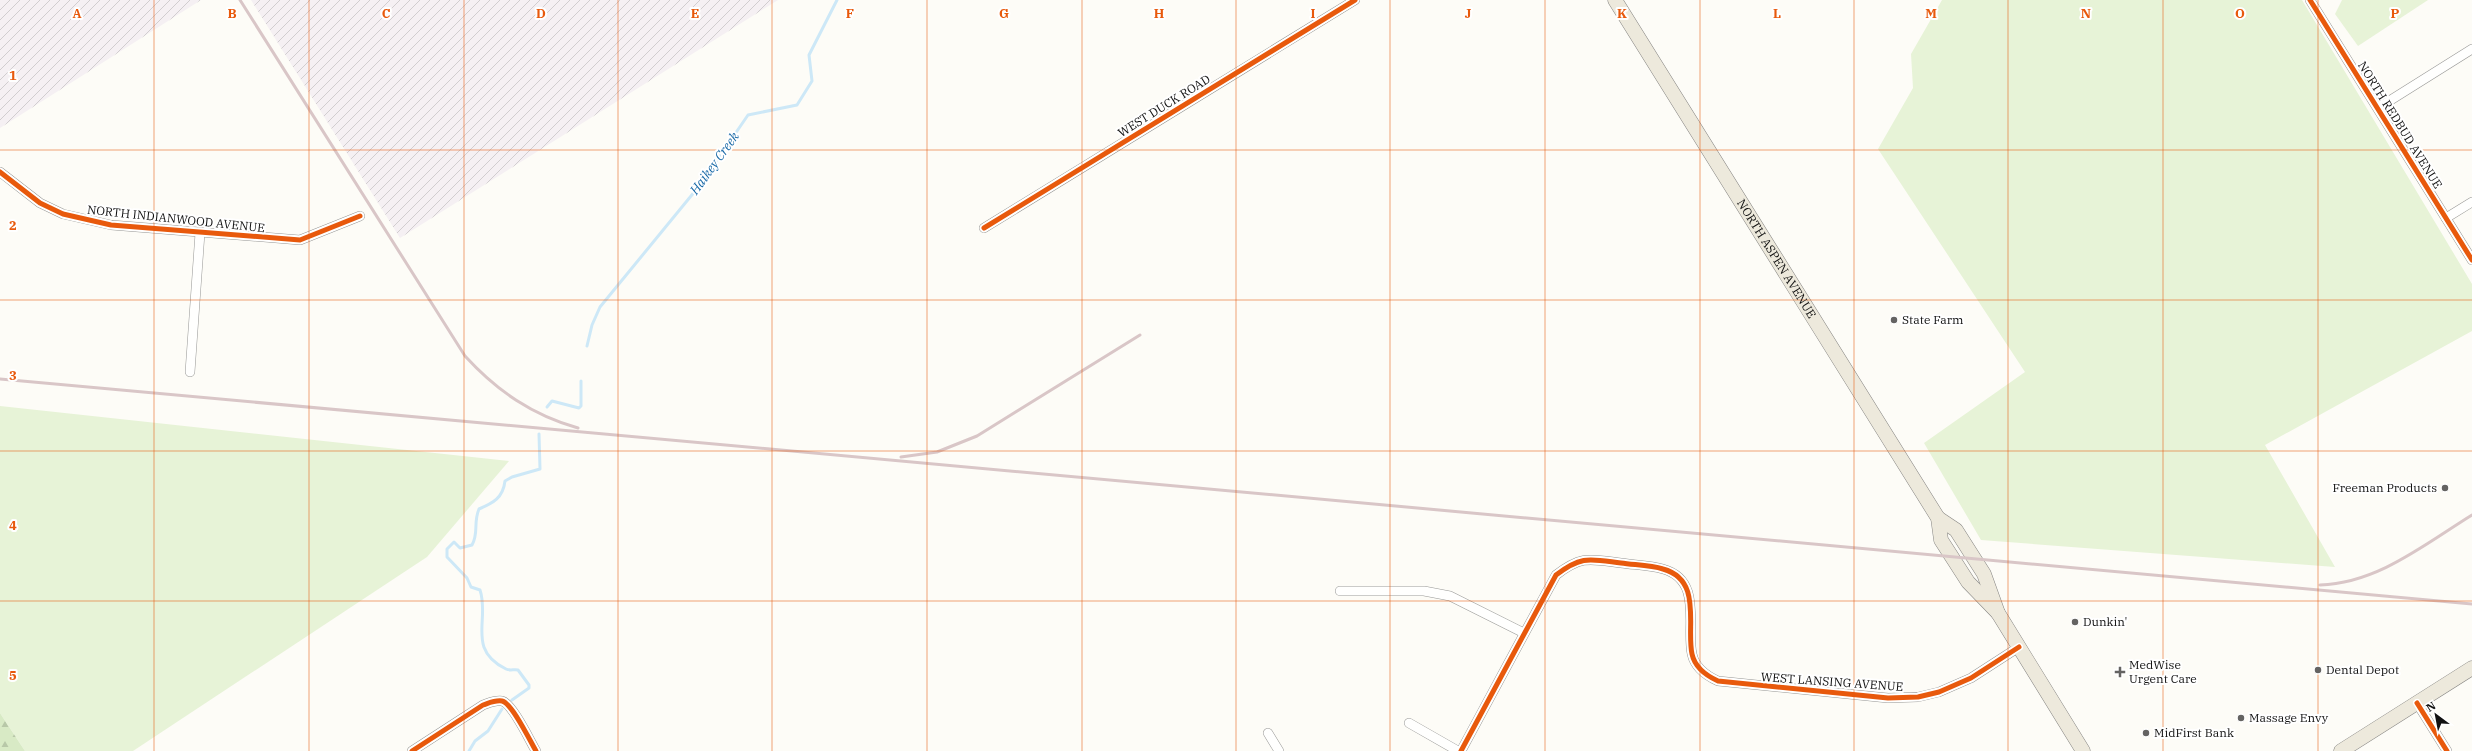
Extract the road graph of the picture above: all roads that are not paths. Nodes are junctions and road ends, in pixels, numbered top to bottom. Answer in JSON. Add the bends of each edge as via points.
{"nodes":[{"id":1,"x":1355,"y":0,"type":"edge"},
{"id":2,"x":1615,"y":0,"type":"edge"},
{"id":3,"x":2310,"y":0,"type":"edge"},
{"id":4,"x":2472,"y":49,"type":"edge"},
{"id":5,"x":2378,"y":108,"type":"junction"},
{"id":6,"x":0,"y":172,"type":"edge"},
{"id":7,"x":2472,"y":202,"type":"edge"},
{"id":8,"x":360,"y":216,"type":"dead end"},
{"id":9,"x":2446,"y":218,"type":"junction"},
{"id":10,"x":984,"y":228,"type":"dead end"},
{"id":11,"x":200,"y":233,"type":"junction"},
{"id":12,"x":2472,"y":260,"type":"edge"},
{"id":13,"x":190,"y":372,"type":"dead end"},
{"id":14,"x":1340,"y":591,"type":"dead end"},
{"id":15,"x":1524,"y":633,"type":"junction"},
{"id":16,"x":2019,"y":647,"type":"junction"},
{"id":17,"x":2472,"y":668,"type":"edge"},
{"id":18,"x":2417,"y":703,"type":"junction"},
{"id":19,"x":1409,"y":723,"type":"dead end"},
{"id":20,"x":1268,"y":733,"type":"dead end"},
{"id":21,"x":412,"y":751,"type":"edge"},
{"id":22,"x":536,"y":751,"type":"edge"},
{"id":23,"x":1279,"y":751,"type":"edge"},
{"id":24,"x":1460,"y":751,"type":"edge"},
{"id":25,"x":2084,"y":751,"type":"edge"},
{"id":26,"x":2341,"y":751,"type":"edge"},
{"id":27,"x":2447,"y":751,"type":"edge"}],
"edges":[{"from":1,"to":10,"type":"street","name":"WEST DUCK ROAD"},
{"from":2,"to":16,"type":"main road","name":"NORTH ASPEN AVENUE","via":[[1938,518],[1956,530],[1984,574],[1998,613]]},
{"from":3,"to":5,"type":"street","name":"NORTH REDBUD AVENUE"},
{"from":4,"to":5,"type":"street"},
{"from":5,"to":9,"type":"street","name":"NORTH REDBUD AVENUE"},
{"from":6,"to":11,"type":"street","name":"NORTH INDIANWOOD AVENUE","via":[[40,203],[63,214],[111,225]]},
{"from":7,"to":9,"type":"street"},
{"from":8,"to":11,"type":"street","name":"NORTH INDIANWOOD AVENUE","via":[[300,240]]},
{"from":9,"to":12,"type":"street","name":"NORTH REDBUD AVENUE"},
{"from":11,"to":13,"type":"street"},
{"from":14,"to":15,"type":"street","via":[[1424,591],[1450,596]]},
{"from":15,"to":16,"type":"street","name":"WEST LANSING AVENUE","via":[[1556,575],[1569,565],[1586,559],[1664,569],[1676,576],[1692,602],[1692,654],[1705,675],[1718,681],[1888,698],[1918,697],[1939,692],[1971,678]]},
{"from":15,"to":24,"type":"street","name":"WEST LANSING AVENUE"},
{"from":16,"to":25,"type":"main road","name":"NORTH ASPEN AVENUE"},
{"from":17,"to":18,"type":"main road"},
{"from":18,"to":26,"type":"main road"},
{"from":18,"to":27,"type":"street"},
{"from":19,"to":24,"type":"street"},
{"from":20,"to":23,"type":"street"},
{"from":21,"to":22,"type":"street","via":[[492,701],[502,701],[510,708]]}]}
